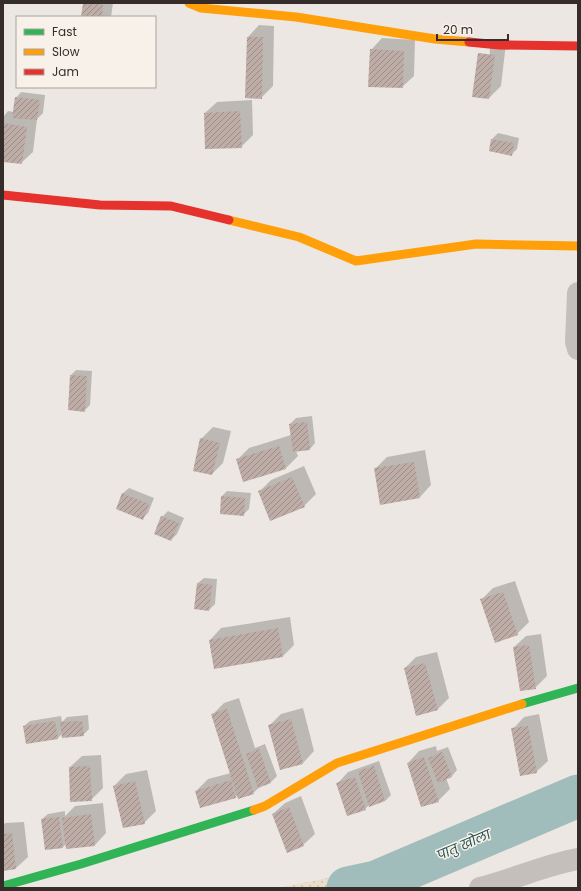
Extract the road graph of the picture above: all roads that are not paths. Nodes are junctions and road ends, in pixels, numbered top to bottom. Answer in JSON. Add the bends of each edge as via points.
{"nodes":[{"id":1,"x":189,"y":3,"type":"edge"},
{"id":2,"x":578,"y":46,"type":"edge"},
{"id":3,"x":3,"y":195,"type":"edge"},
{"id":4,"x":578,"y":246,"type":"edge"},
{"id":5,"x":578,"y":293,"type":"edge"},
{"id":6,"x":578,"y":349,"type":"edge"},
{"id":7,"x":578,"y":688,"type":"edge"},
{"id":8,"x":578,"y":859,"type":"edge"},
{"id":9,"x":3,"y":886,"type":"edge"},
{"id":10,"x":480,"y":888,"type":"edge"}],
"edges":[{"from":1,"to":2,"type":"street","via":[[201,8],[296,17],[435,39],[499,45]]},
{"from":3,"to":4,"type":"street","via":[[100,205],[171,206],[299,237],[356,261],[476,244]]},
{"from":5,"to":6,"type":"street"},
{"from":7,"to":9,"type":"street","via":[[506,708],[337,763],[265,806]]},
{"from":8,"to":10,"type":"street"}]}
